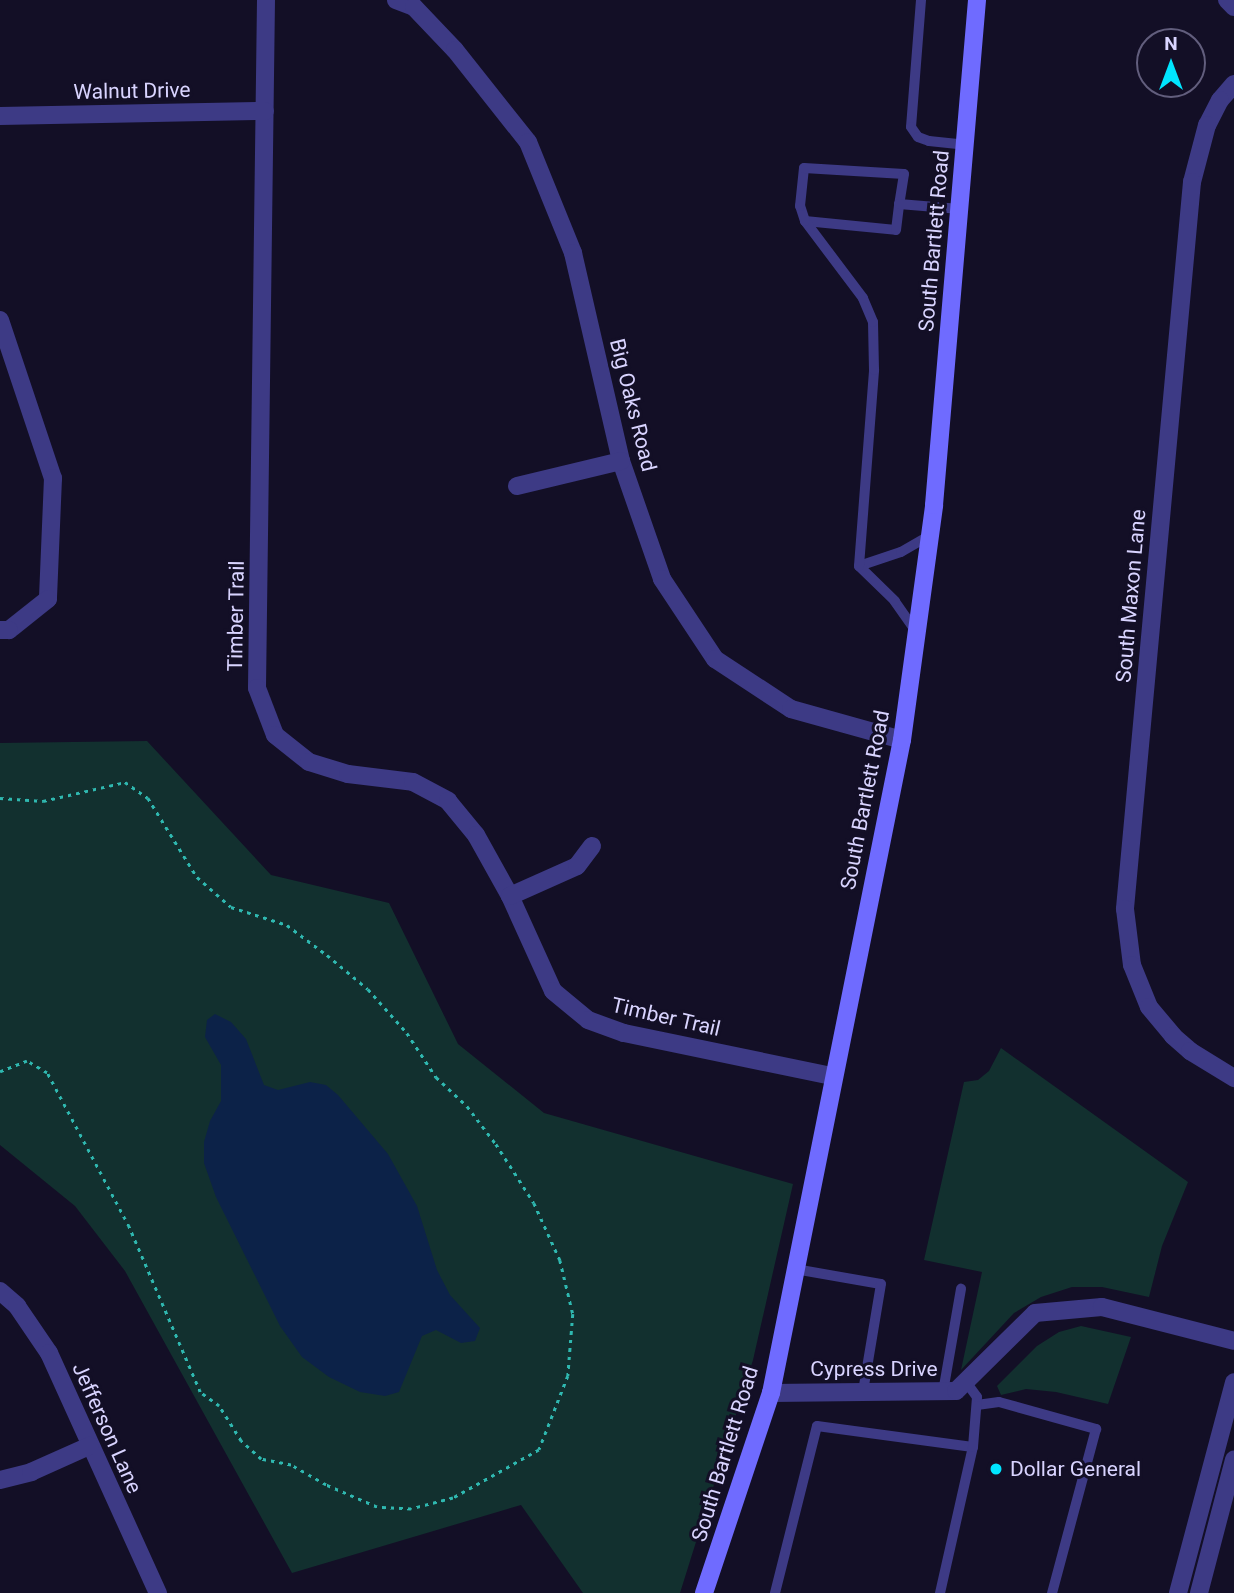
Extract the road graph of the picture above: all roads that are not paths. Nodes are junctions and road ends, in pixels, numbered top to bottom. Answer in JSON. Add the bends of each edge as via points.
{"nodes":[{"id":1,"x":266,"y":0,"type":"edge"},
{"id":2,"x":396,"y":0,"type":"edge"},
{"id":3,"x":921,"y":0,"type":"edge"},
{"id":4,"x":978,"y":0,"type":"edge"},
{"id":5,"x":1227,"y":0,"type":"edge"},
{"id":6,"x":1234,"y":7,"type":"edge"},
{"id":7,"x":1234,"y":84,"type":"edge"},
{"id":8,"x":265,"y":111,"type":"junction"},
{"id":9,"x":0,"y":117,"type":"edge"},
{"id":10,"x":965,"y":145,"type":"junction"},
{"id":11,"x":899,"y":204,"type":"junction"},
{"id":12,"x":960,"y":209,"type":"junction"},
{"id":13,"x":805,"y":221,"type":"junction"},
{"id":14,"x":0,"y":320,"type":"edge"},
{"id":15,"x":621,"y":461,"type":"junction"},
{"id":16,"x":517,"y":486,"type":"dead end"},
{"id":17,"x":930,"y":535,"type":"junction"},
{"id":18,"x":859,"y":566,"type":"junction"},
{"id":19,"x":0,"y":630,"type":"edge"},
{"id":20,"x":916,"y":634,"type":"junction"},
{"id":21,"x":902,"y":740,"type":"junction"},
{"id":22,"x":592,"y":846,"type":"dead end"},
{"id":23,"x":510,"y":896,"type":"junction"},
{"id":24,"x":832,"y":1076,"type":"junction"},
{"id":25,"x":1234,"y":1078,"type":"edge"},
{"id":26,"x":795,"y":1269,"type":"junction"},
{"id":27,"x":961,"y":1289,"type":"dead end"},
{"id":28,"x":0,"y":1292,"type":"edge"},
{"id":29,"x":1234,"y":1340,"type":"edge"},
{"id":30,"x":966,"y":1382,"type":"junction"},
{"id":31,"x":1234,"y":1382,"type":"edge"},
{"id":32,"x":863,"y":1392,"type":"junction"},
{"id":33,"x":943,"y":1392,"type":"junction"},
{"id":34,"x":771,"y":1393,"type":"junction"},
{"id":35,"x":977,"y":1405,"type":"junction"},
{"id":36,"x":89,"y":1446,"type":"junction"},
{"id":37,"x":973,"y":1447,"type":"junction"},
{"id":38,"x":1234,"y":1461,"type":"edge"},
{"id":39,"x":0,"y":1480,"type":"edge"},
{"id":40,"x":158,"y":1593,"type":"edge"},
{"id":41,"x":704,"y":1593,"type":"edge"},
{"id":42,"x":775,"y":1593,"type":"edge"},
{"id":43,"x":940,"y":1593,"type":"edge"},
{"id":44,"x":1052,"y":1593,"type":"edge"},
{"id":45,"x":1178,"y":1593,"type":"edge"},
{"id":46,"x":1199,"y":1593,"type":"edge"}],
"edges":[{"from":1,"to":8,"type":"street","name":"Timber Trail"},
{"from":2,"to":15,"type":"street","name":"Big Oaks Road","via":[[414,7],[455,50],[527,142],[573,253]]},
{"from":3,"to":10,"type":"lane","via":[[911,127],[918,137],[929,141]]},
{"from":4,"to":10,"type":"main road","name":"South Bartlett Road"},
{"from":5,"to":6,"type":"street"},
{"from":7,"to":25,"type":"street","name":"South Maxon Lane","via":[[1207,125],[1192,182],[1125,909],[1132,965],[1149,1007],[1172,1036]]},
{"from":8,"to":9,"type":"street","name":"Walnut Drive"},
{"from":8,"to":23,"type":"street","name":"Timber Trail","via":[[257,688],[275,735],[309,762],[348,774],[413,782],[449,801],[476,835]]},
{"from":10,"to":12,"type":"main road","name":"South Bartlett Road"},
{"from":11,"to":12,"type":"lane"},
{"from":11,"to":13,"type":"lane","via":[[895,230]]},
{"from":11,"to":13,"type":"lane","via":[[904,174],[804,168],[800,206]]},
{"from":12,"to":17,"type":"main road","name":"South Bartlett Road"},
{"from":13,"to":18,"type":"lane","via":[[863,299],[873,321],[874,370]]},
{"from":14,"to":19,"type":"street","via":[[53,478],[48,599],[9,630]]},
{"from":15,"to":16,"type":"street"},
{"from":15,"to":21,"type":"street","name":"Big Oaks Road","via":[[662,579],[715,659],[791,709]]},
{"from":17,"to":18,"type":"lane","via":[[901,552]]},
{"from":17,"to":20,"type":"main road","name":"South Bartlett Road"},
{"from":18,"to":20,"type":"lane","via":[[895,601]]},
{"from":20,"to":21,"type":"main road","name":"South Bartlett Road"},
{"from":21,"to":24,"type":"main road","name":"South Bartlett Road"},
{"from":22,"to":23,"type":"street","via":[[577,866]]},
{"from":23,"to":24,"type":"street","name":"Timber Trail","via":[[553,991],[588,1020],[624,1033]]},
{"from":24,"to":26,"type":"main road","name":"South Bartlett Road"},
{"from":26,"to":32,"type":"lane","via":[[881,1284]]},
{"from":26,"to":34,"type":"main road","name":"South Bartlett Road"},
{"from":27,"to":33,"type":"lane"},
{"from":28,"to":36,"type":"street","name":"Jefferson Lane","via":[[17,1306],[49,1353]]},
{"from":29,"to":30,"type":"street","name":"Cypress Drive","via":[[1102,1307],[1035,1313]]},
{"from":30,"to":33,"type":"street","name":"Cypress Drive","via":[[956,1391]]},
{"from":30,"to":35,"type":"lane"},
{"from":31,"to":45,"type":"street"},
{"from":32,"to":33,"type":"street","name":"Cypress Drive"},
{"from":32,"to":34,"type":"street","name":"Cypress Drive"},
{"from":34,"to":41,"type":"main road","name":"South Bartlett Road"},
{"from":35,"to":37,"type":"lane"},
{"from":35,"to":44,"type":"lane","via":[[999,1402],[1096,1429]]},
{"from":36,"to":39,"type":"street","via":[[31,1472]]},
{"from":36,"to":40,"type":"street","name":"Jefferson Lane"},
{"from":37,"to":42,"type":"lane","via":[[817,1426]]},
{"from":37,"to":43,"type":"lane"},
{"from":38,"to":46,"type":"street"}]}
